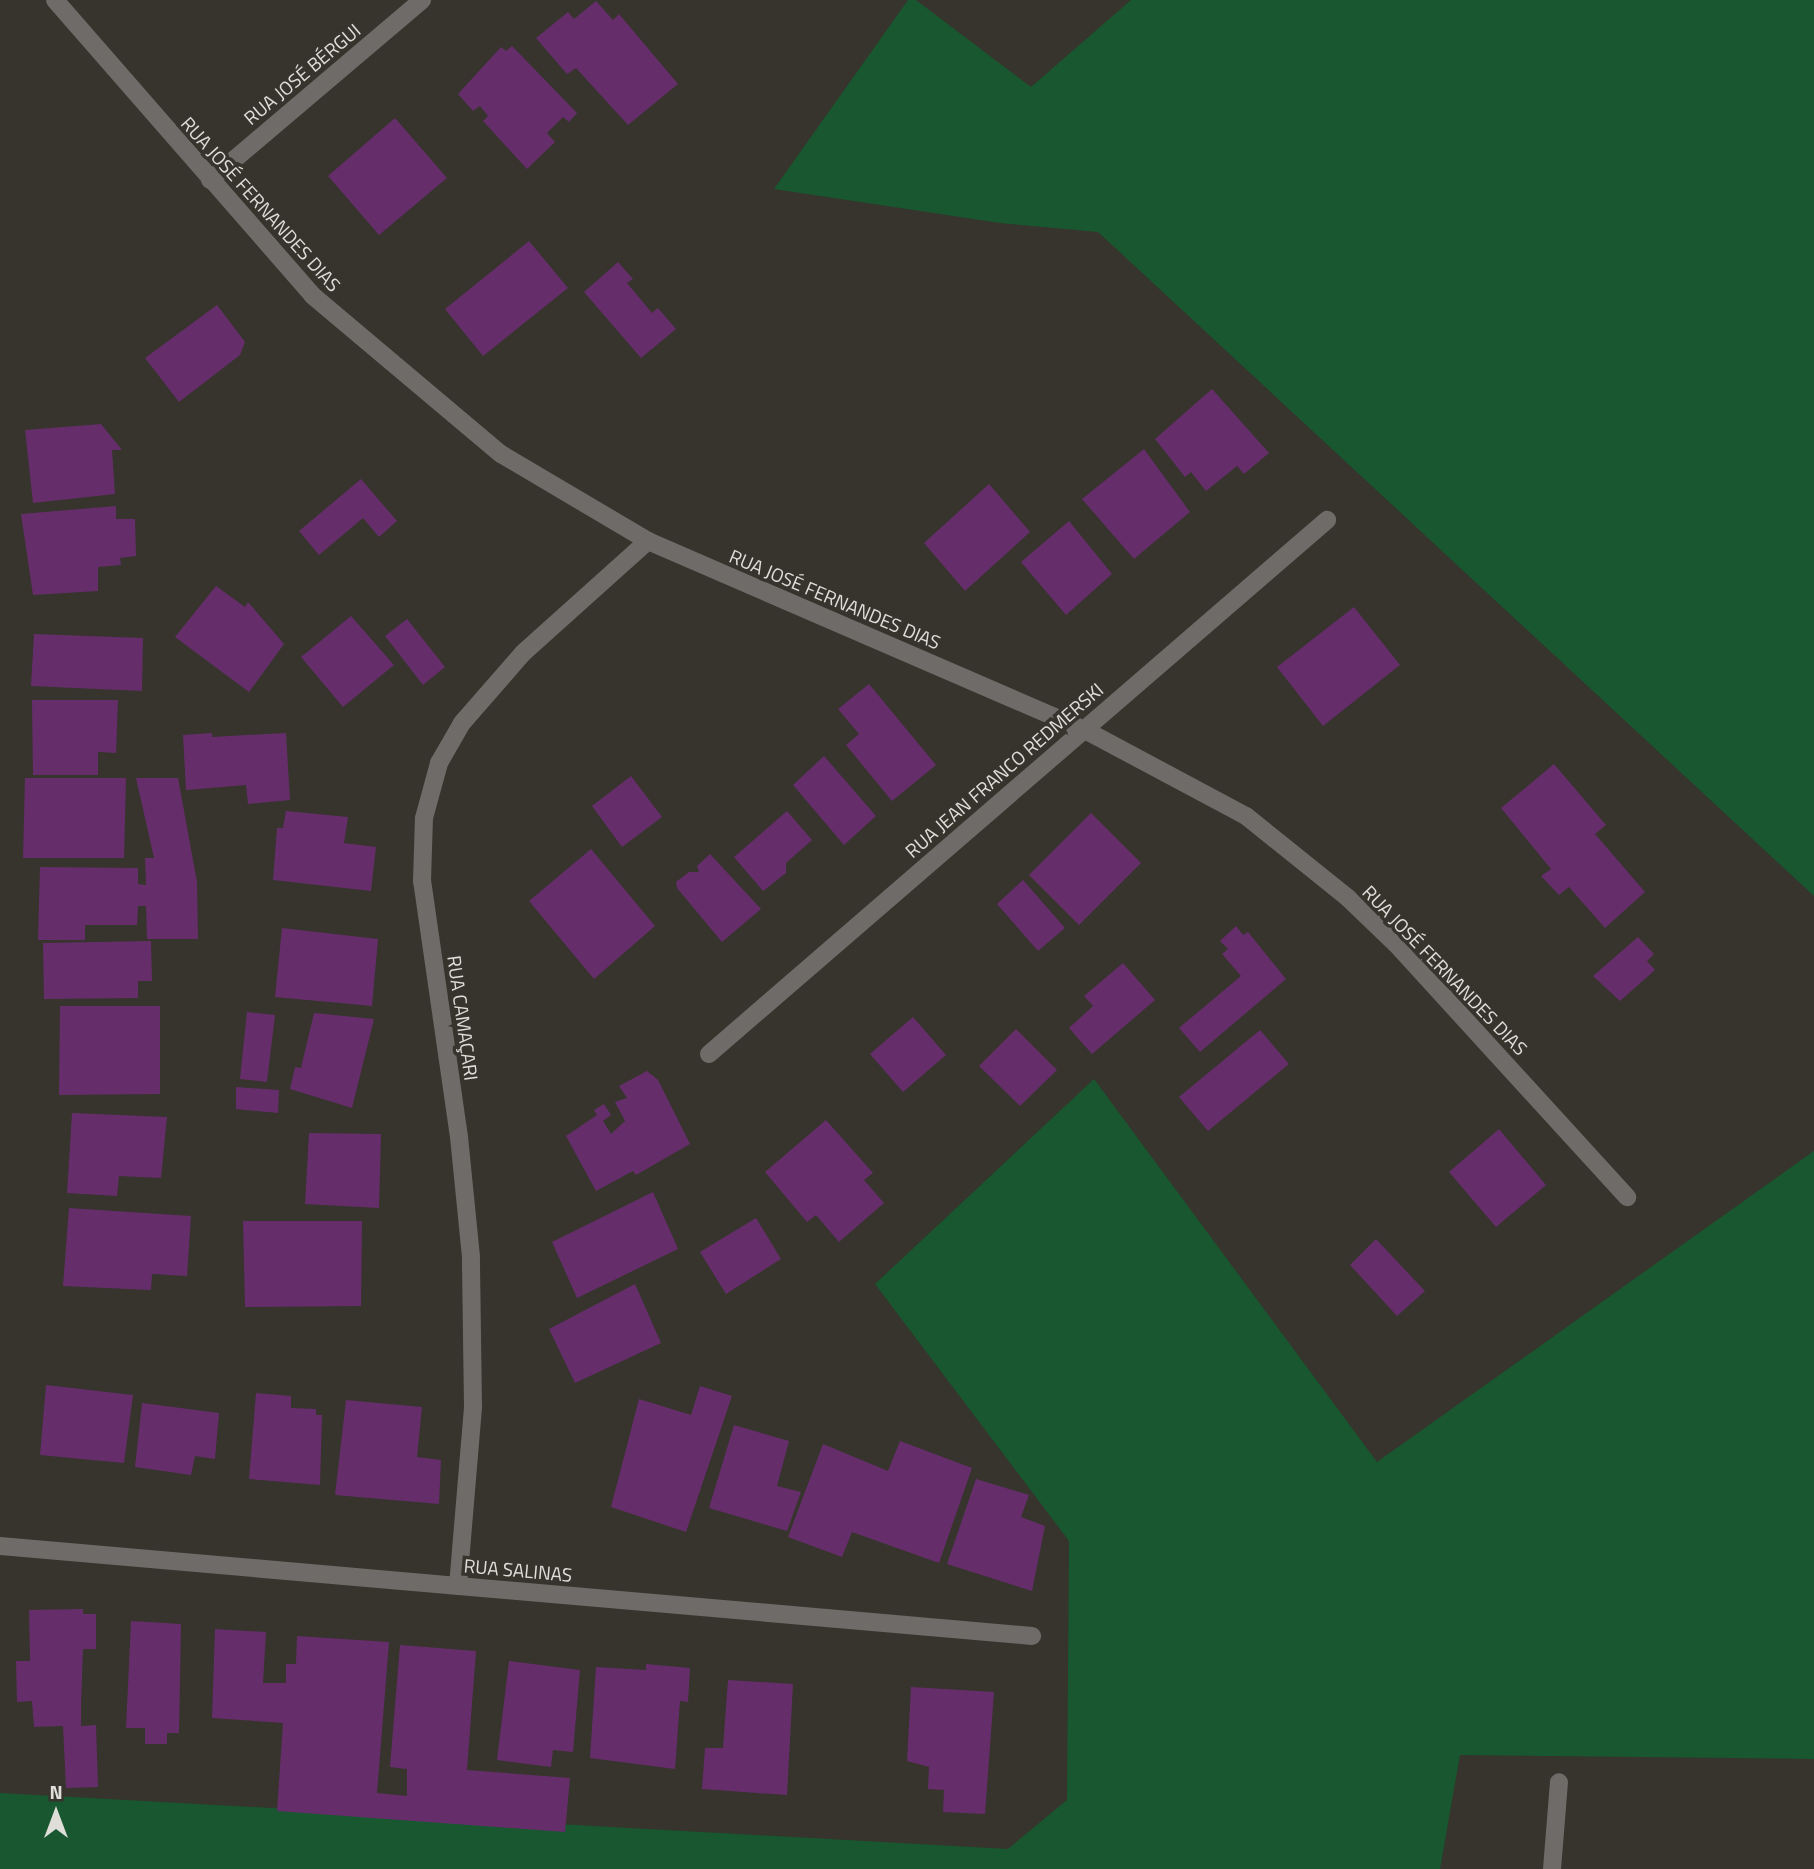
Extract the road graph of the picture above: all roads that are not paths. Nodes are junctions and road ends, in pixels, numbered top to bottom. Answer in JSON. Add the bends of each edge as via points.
{"nodes":[{"id":1,"x":55,"y":0,"type":"edge"},
{"id":2,"x":422,"y":0,"type":"edge"},
{"id":3,"x":210,"y":180,"type":"junction"},
{"id":4,"x":1327,"y":520,"type":"dead end"},
{"id":5,"x":648,"y":541,"type":"junction"},
{"id":6,"x":1083,"y":729,"type":"junction"},
{"id":7,"x":709,"y":1054,"type":"dead end"},
{"id":8,"x":1627,"y":1197,"type":"dead end"},
{"id":9,"x":0,"y":1546,"type":"edge"},
{"id":10,"x":458,"y":1586,"type":"junction"},
{"id":11,"x":1032,"y":1636,"type":"dead end"},
{"id":12,"x":1559,"y":1782,"type":"dead end"},
{"id":13,"x":1552,"y":1869,"type":"edge"}],
"edges":[{"from":1,"to":3,"type":"street","name":"RUA JOSÉ FERNANDES DIAS"},
{"from":2,"to":3,"type":"street","name":"RUA JOSÉ BÉRGUI"},
{"from":3,"to":5,"type":"street","name":"RUA JOSÉ FERNANDES DIAS","via":[[312,295],[439,406],[502,454]]},
{"from":4,"to":6,"type":"street","name":"RUA JEAN FRANCO REDMERSKI"},
{"from":5,"to":6,"type":"street","name":"RUA JOSÉ FERNANDES DIAS"},
{"from":5,"to":10,"type":"street","name":"RUA CAMAÇARI","via":[[523,653],[462,723],[439,763],[424,818],[422,881],[459,1137],[471,1257],[474,1407]]},
{"from":6,"to":7,"type":"street","name":"RUA JEAN FRANCO REDMERSKI"},
{"from":6,"to":8,"type":"street","name":"RUA JOSÉ FERNANDES DIAS","via":[[1245,816],[1348,898],[1443,993]]},
{"from":9,"to":10,"type":"street","name":"RUA SALINAS"},
{"from":10,"to":11,"type":"street","name":"RUA SALINAS"},
{"from":12,"to":13,"type":"street"}]}
